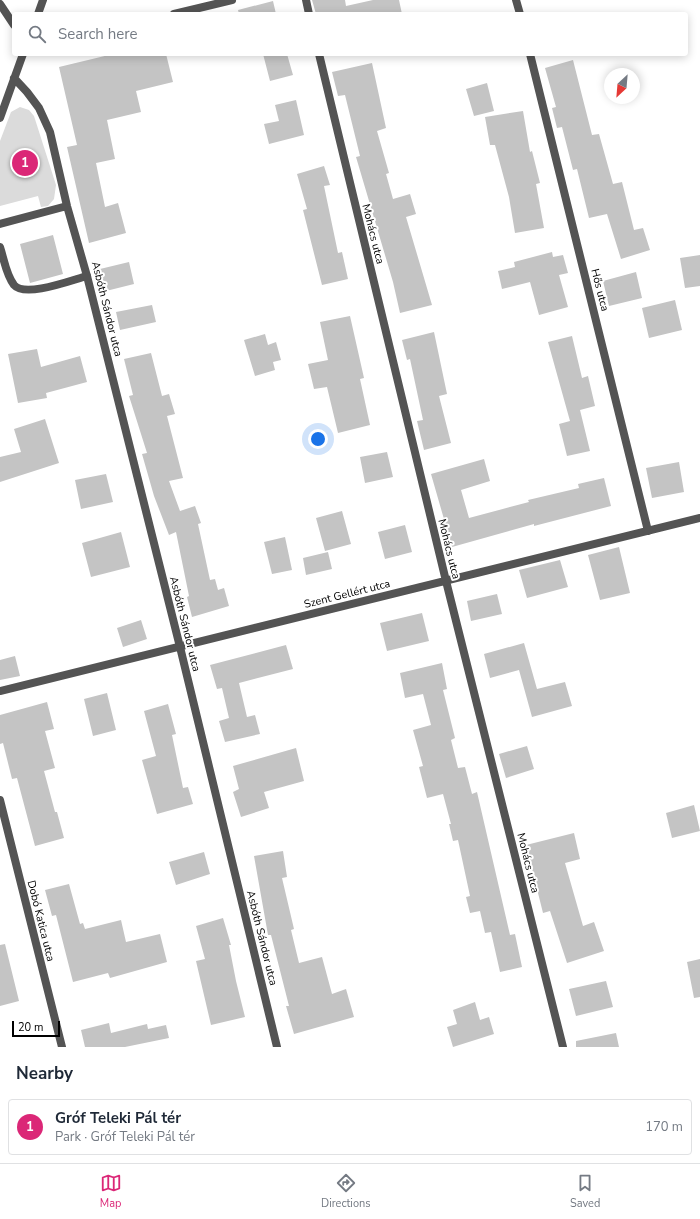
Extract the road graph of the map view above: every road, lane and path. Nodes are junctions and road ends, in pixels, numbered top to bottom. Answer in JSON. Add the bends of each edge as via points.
{"nodes":[{"id":1,"x":43,"y":0,"type":"edge"},
{"id":2,"x":232,"y":0,"type":"edge"},
{"id":3,"x":306,"y":0,"type":"edge"},
{"id":4,"x":516,"y":0,"type":"edge"},
{"id":5,"x":0,"y":4,"type":"edge"},
{"id":6,"x":39,"y":12,"type":"edge"},
{"id":7,"x":182,"y":12,"type":"edge"},
{"id":8,"x":309,"y":12,"type":"edge"},
{"id":9,"x":519,"y":12,"type":"edge"},
{"id":10,"x":12,"y":22,"type":"edge"},
{"id":11,"x":22,"y":56,"type":"edge"},
{"id":12,"x":319,"y":56,"type":"edge"},
{"id":13,"x":530,"y":56,"type":"edge"},
{"id":14,"x":14,"y":78,"type":"junction"},
{"id":15,"x":0,"y":118,"type":"edge"},
{"id":16,"x":67,"y":206,"type":"junction"},
{"id":17,"x":0,"y":224,"type":"edge"},
{"id":18,"x":0,"y":248,"type":"edge"},
{"id":19,"x":87,"y":276,"type":"junction"},
{"id":20,"x":700,"y":518,"type":"edge"},
{"id":21,"x":648,"y":531,"type":"junction"},
{"id":22,"x":446,"y":581,"type":"junction"},
{"id":23,"x":180,"y":647,"type":"junction"},
{"id":24,"x":0,"y":691,"type":"edge"},
{"id":25,"x":0,"y":800,"type":"edge"},
{"id":26,"x":62,"y":1047,"type":"edge"},
{"id":27,"x":278,"y":1047,"type":"edge"},
{"id":28,"x":563,"y":1047,"type":"edge"}],
"edges":[{"from":1,"to":6,"type":"street"},
{"from":2,"to":7,"type":"street"},
{"from":3,"to":8,"type":"street"},
{"from":4,"to":9,"type":"street"},
{"from":5,"to":10,"type":"street"},
{"from":11,"to":14,"type":"street"},
{"from":12,"to":22,"type":"street","name":"Mohács utca"},
{"from":13,"to":21,"type":"street","name":"Hős utca"},
{"from":14,"to":15,"type":"street"},
{"from":14,"to":16,"type":"street","name":"Asbóth Sándor utca","via":[[40,108],[47,123]]},
{"from":16,"to":17,"type":"street"},
{"from":16,"to":19,"type":"street","name":"Asbóth Sándor utca"},
{"from":18,"to":19,"type":"street","via":[[9,278],[19,289],[32,290]]},
{"from":19,"to":23,"type":"street","name":"Asbóth Sándor utca"},
{"from":20,"to":21,"type":"street","name":"Szent Gellért utca"},
{"from":21,"to":22,"type":"street","name":"Szent Gellért utca"},
{"from":22,"to":23,"type":"street","name":"Szent Gellért utca"},
{"from":22,"to":28,"type":"street","name":"Mohács utca"},
{"from":23,"to":24,"type":"street","name":"Szent Gellért utca"},
{"from":23,"to":27,"type":"street","name":"Asbóth Sándor utca"},
{"from":25,"to":26,"type":"street","name":"Dobó Katica utca"}]}
